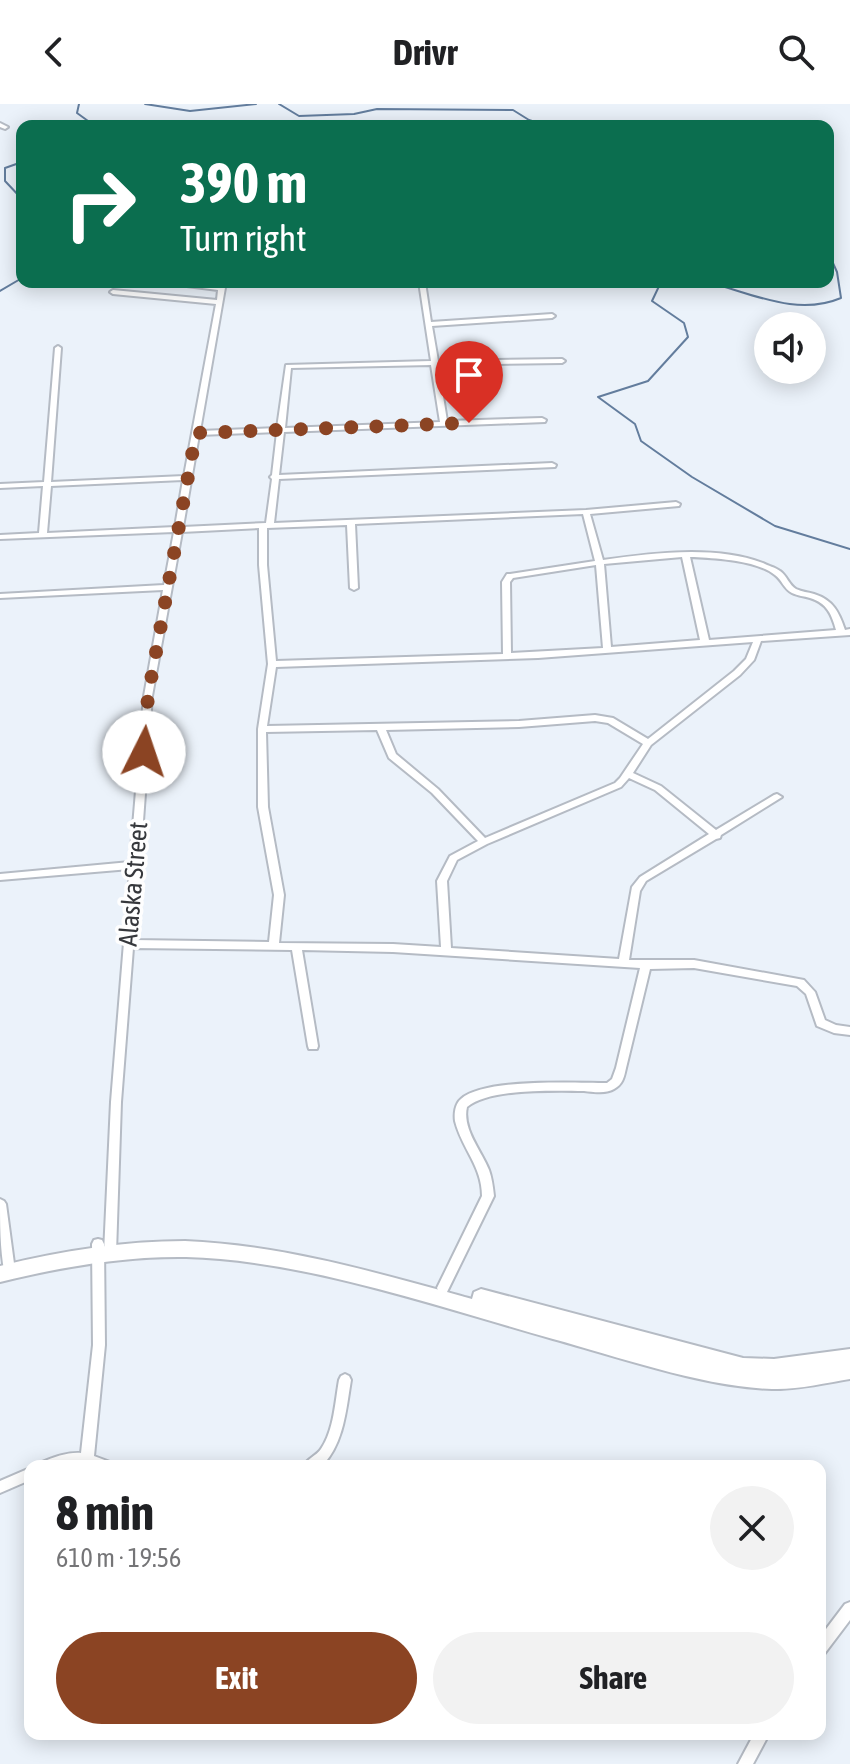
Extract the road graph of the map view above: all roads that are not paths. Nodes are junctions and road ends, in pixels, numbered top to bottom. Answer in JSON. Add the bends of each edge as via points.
{"nodes":[{"id":1,"x":222,"y":288,"type":"edge"},
{"id":2,"x":423,"y":288,"type":"edge"},
{"id":3,"x":113,"y":292,"type":"dead end"},
{"id":4,"x":219,"y":302,"type":"junction"},
{"id":5,"x":552,"y":316,"type":"dead end"},
{"id":6,"x":429,"y":324,"type":"junction"},
{"id":7,"x":58,"y":348,"type":"dead end"},
{"id":8,"x":562,"y":361,"type":"dead end"},
{"id":9,"x":434,"y":363,"type":"junction"},
{"id":10,"x":542,"y":420,"type":"dead end"},
{"id":11,"x":444,"y":424,"type":"junction"},
{"id":12,"x":281,"y":431,"type":"junction"},
{"id":13,"x":196,"y":433,"type":"junction"},
{"id":14,"x":552,"y":465,"type":"dead end"},
{"id":15,"x":274,"y":477,"type":"junction"},
{"id":16,"x":188,"y":478,"type":"junction"},
{"id":17,"x":46,"y":484,"type":"junction"},
{"id":18,"x":0,"y":486,"type":"edge"},
{"id":19,"x":676,"y":504,"type":"dead end"},
{"id":20,"x":586,"y":512,"type":"junction"},
{"id":21,"x":351,"y":521,"type":"junction"},
{"id":22,"x":267,"y":526,"type":"junction"},
{"id":23,"x":179,"y":529,"type":"junction"},
{"id":24,"x":43,"y":535,"type":"junction"},
{"id":25,"x":0,"y":537,"type":"edge"},
{"id":26,"x":686,"y":556,"type":"junction"},
{"id":27,"x":600,"y":565,"type":"junction"},
{"id":28,"x":168,"y":587,"type":"junction"},
{"id":29,"x":354,"y":588,"type":"dead end"},
{"id":30,"x":0,"y":596,"type":"edge"},
{"id":31,"x":845,"y":632,"type":"edge"},
{"id":32,"x":758,"y":639,"type":"junction"},
{"id":33,"x":705,"y":642,"type":"junction"},
{"id":34,"x":607,"y":650,"type":"junction"},
{"id":35,"x":507,"y":656,"type":"junction"},
{"id":36,"x":272,"y":664,"type":"junction"},
{"id":37,"x":380,"y":726,"type":"junction"},
{"id":38,"x":262,"y":729,"type":"junction"},
{"id":39,"x":648,"y":743,"type":"junction"},
{"id":40,"x":630,"y":775,"type":"junction"},
{"id":41,"x":777,"y":797,"type":"dead end"},
{"id":42,"x":717,"y":836,"type":"junction"},
{"id":43,"x":484,"y":842,"type":"junction"},
{"id":44,"x":136,"y":865,"type":"junction"},
{"id":45,"x":0,"y":877,"type":"edge"},
{"id":46,"x":128,"y":944,"type":"junction"},
{"id":47,"x":273,"y":947,"type":"junction"},
{"id":48,"x":297,"y":948,"type":"junction"},
{"id":49,"x":446,"y":952,"type":"junction"},
{"id":50,"x":623,"y":963,"type":"junction"},
{"id":51,"x":646,"y":965,"type":"junction"},
{"id":52,"x":850,"y":1031,"type":"edge"},
{"id":53,"x":313,"y":1046,"type":"dead end"},
{"id":54,"x":0,"y":1204,"type":"edge"},
{"id":55,"x":104,"y":1249,"type":"junction"},
{"id":56,"x":4,"y":1267,"type":"edge"},
{"id":57,"x":443,"y":1288,"type":"junction"},
{"id":58,"x":554,"y":1324,"type":"junction"},
{"id":59,"x":850,"y":1358,"type":"edge"},
{"id":60,"x":850,"y":1370,"type":"edge"},
{"id":61,"x":345,"y":1380,"type":"dead end"},
{"id":62,"x":69,"y":1460,"type":"edge"},
{"id":63,"x":87,"y":1460,"type":"joint"},
{"id":64,"x":321,"y":1460,"type":"edge"},
{"id":65,"x":24,"y":1477,"type":"edge"},
{"id":66,"x":0,"y":1487,"type":"edge"},
{"id":67,"x":850,"y":1609,"type":"edge"},
{"id":68,"x":826,"y":1640,"type":"edge"},
{"id":69,"x":759,"y":1740,"type":"edge"},
{"id":70,"x":745,"y":1764,"type":"edge"}],
"edges":[{"from":1,"to":4,"type":"street","name":"Alaska Street"},
{"from":2,"to":6,"type":"street"},
{"from":3,"to":4,"type":"street"},
{"from":4,"to":13,"type":"street","name":"Alaska Street"},
{"from":5,"to":6,"type":"street"},
{"from":6,"to":9,"type":"street"},
{"from":7,"to":17,"type":"street"},
{"from":8,"to":9,"type":"street"},
{"from":9,"to":11,"type":"street"},
{"from":9,"to":12,"type":"street","via":[[288,366]]},
{"from":10,"to":11,"type":"street"},
{"from":11,"to":12,"type":"street"},
{"from":12,"to":13,"type":"street"},
{"from":12,"to":15,"type":"street"},
{"from":13,"to":16,"type":"street","name":"Alaska Street"},
{"from":14,"to":15,"type":"street"},
{"from":15,"to":22,"type":"street"},
{"from":16,"to":17,"type":"street"},
{"from":16,"to":23,"type":"street","name":"Alaska Street"},
{"from":17,"to":18,"type":"street"},
{"from":17,"to":24,"type":"street"},
{"from":19,"to":20,"type":"street"},
{"from":20,"to":21,"type":"street"},
{"from":20,"to":27,"type":"street"},
{"from":21,"to":22,"type":"street"},
{"from":21,"to":29,"type":"street"},
{"from":22,"to":23,"type":"street"},
{"from":22,"to":36,"type":"street","via":[[263,565]]},
{"from":23,"to":24,"type":"street"},
{"from":23,"to":28,"type":"street","name":"Alaska Street"},
{"from":24,"to":25,"type":"street"},
{"from":26,"to":27,"type":"street"},
{"from":26,"to":31,"type":"street","via":[[737,557],[778,572],[792,591],[827,601]]},
{"from":26,"to":33,"type":"street"},
{"from":27,"to":34,"type":"street"},
{"from":27,"to":35,"type":"street","via":[[507,579]]},
{"from":28,"to":30,"type":"street"},
{"from":28,"to":44,"type":"street","name":"Alaska Street","via":[[148,696]]},
{"from":31,"to":32,"type":"street"},
{"from":32,"to":33,"type":"street"},
{"from":32,"to":39,"type":"street","via":[[750,660],[737,673]]},
{"from":33,"to":34,"type":"street"},
{"from":34,"to":35,"type":"street"},
{"from":35,"to":36,"type":"street"},
{"from":36,"to":38,"type":"street"},
{"from":37,"to":38,"type":"street"},
{"from":37,"to":39,"type":"street","via":[[595,718],[610,720]]},
{"from":37,"to":43,"type":"street","via":[[392,756]]},
{"from":38,"to":47,"type":"street","via":[[263,807],[279,895]]},
{"from":39,"to":40,"type":"street"},
{"from":40,"to":42,"type":"street","via":[[658,788]]},
{"from":40,"to":43,"type":"street","via":[[604,793]]},
{"from":41,"to":42,"type":"street"},
{"from":42,"to":50,"type":"street","via":[[643,879],[635,890]]},
{"from":43,"to":49,"type":"street","via":[[453,858],[442,881]]},
{"from":44,"to":45,"type":"street"},
{"from":44,"to":46,"type":"street","name":"Alaska Street"},
{"from":46,"to":47,"type":"street"},
{"from":46,"to":55,"type":"street","name":"Alaska Street"},
{"from":47,"to":48,"type":"street"},
{"from":48,"to":49,"type":"street"},
{"from":48,"to":53,"type":"street"},
{"from":49,"to":50,"type":"street"},
{"from":50,"to":51,"type":"street"},
{"from":51,"to":52,"type":"street","via":[[708,966],[800,983],[810,992],[821,1023]]},
{"from":51,"to":57,"type":"street","via":[[617,1081],[609,1087],[499,1091],[463,1104],[460,1121],[489,1181],[488,1196]]},
{"from":54,"to":56,"type":"street"},
{"from":55,"to":56,"type":"highway"},
{"from":55,"to":57,"type":"highway","via":[[198,1240],[252,1244]]},
{"from":55,"to":58,"type":"highway","via":[[209,1250],[295,1261]]},
{"from":55,"to":63,"type":"street","name":"Alaska Street"},
{"from":57,"to":58,"type":"highway"},
{"from":58,"to":59,"type":"highway","via":[[743,1367]]},
{"from":58,"to":60,"type":"highway","via":[[742,1378],[776,1380]]},
{"from":61,"to":64,"type":"street"},
{"from":62,"to":63,"type":"street"},
{"from":65,"to":66,"type":"street"},
{"from":67,"to":68,"type":"street"},
{"from":69,"to":70,"type":"street"}]}
